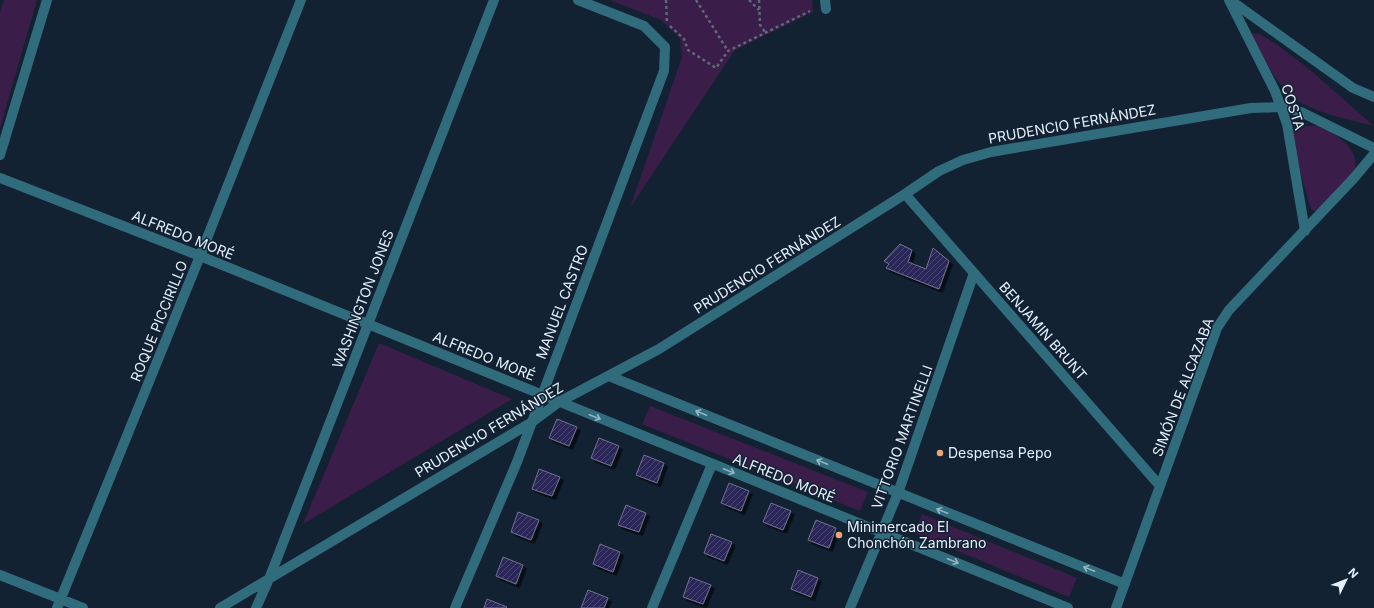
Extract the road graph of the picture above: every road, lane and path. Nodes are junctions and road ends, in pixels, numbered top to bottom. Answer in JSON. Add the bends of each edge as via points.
{"nodes":[{"id":1,"x":47,"y":0,"type":"edge"},
{"id":2,"x":301,"y":0,"type":"edge"},
{"id":3,"x":494,"y":0,"type":"edge"},
{"id":4,"x":578,"y":0,"type":"edge"},
{"id":5,"x":666,"y":0,"type":"edge"},
{"id":6,"x":696,"y":0,"type":"edge"},
{"id":7,"x":749,"y":0,"type":"edge"},
{"id":8,"x":759,"y":0,"type":"edge"},
{"id":9,"x":1229,"y":0,"type":"edge"},
{"id":10,"x":825,"y":4,"type":"edge"},
{"id":11,"x":759,"y":10,"type":"junction"},
{"id":12,"x":667,"y":23,"type":"dead end"},
{"id":13,"x":765,"y":32,"type":"junction"},
{"id":14,"x":688,"y":50,"type":"dead end"},
{"id":15,"x":728,"y":51,"type":"junction"},
{"id":16,"x":1374,"y":97,"type":"edge"},
{"id":17,"x":1281,"y":107,"type":"junction"},
{"id":18,"x":1374,"y":148,"type":"edge"},
{"id":19,"x":0,"y":154,"type":"edge"},
{"id":20,"x":1374,"y":154,"type":"edge"},
{"id":21,"x":0,"y":178,"type":"edge"},
{"id":22,"x":905,"y":194,"type":"junction"},
{"id":23,"x":1305,"y":231,"type":"junction"},
{"id":24,"x":200,"y":256,"type":"junction"},
{"id":25,"x":974,"y":273,"type":"junction"},
{"id":26,"x":369,"y":325,"type":"junction"},
{"id":27,"x":609,"y":376,"type":"junction"},
{"id":28,"x":542,"y":395,"type":"junction"},
{"id":29,"x":559,"y":402,"type":"junction"},
{"id":30,"x":532,"y":422,"type":"junction"},
{"id":31,"x":712,"y":464,"type":"junction"},
{"id":32,"x":1160,"y":486,"type":"junction"},
{"id":33,"x":898,"y":493,"type":"junction"},
{"id":34,"x":882,"y":532,"type":"junction"},
{"id":35,"x":0,"y":575,"type":"edge"},
{"id":36,"x":269,"y":579,"type":"junction"},
{"id":37,"x":1125,"y":584,"type":"junction"},
{"id":38,"x":59,"y":604,"type":"edge"},
{"id":39,"x":83,"y":608,"type":"edge"},
{"id":40,"x":220,"y":608,"type":"edge"},
{"id":41,"x":256,"y":608,"type":"edge"},
{"id":42,"x":455,"y":608,"type":"edge"},
{"id":43,"x":652,"y":608,"type":"edge"},
{"id":44,"x":850,"y":608,"type":"edge"},
{"id":45,"x":1068,"y":608,"type":"edge"},
{"id":46,"x":1116,"y":608,"type":"edge"}],
"edges":[{"from":1,"to":19,"type":"street"},
{"from":2,"to":24,"type":"street","name":"ROQUE PICCIRILLO"},
{"from":3,"to":26,"type":"street","name":"WASHINGTON JONES"},
{"from":4,"to":28,"type":"street","name":"MANUEL CASTRO","via":[[644,26],[665,47],[664,70]]},
{"from":5,"to":12,"type":"path"},
{"from":6,"to":15,"type":"path"},
{"from":7,"to":11,"type":"path"},
{"from":8,"to":11,"type":"path"},
{"from":9,"to":16,"type":"street","name":"COSTA","via":[[1353,88]]},
{"from":9,"to":17,"type":"street","name":"COSTA"},
{"from":10,"to":13,"type":"path"},
{"from":11,"to":13,"type":"path","via":[[760,25]]},
{"from":13,"to":15,"type":"path"},
{"from":14,"to":15,"type":"path","via":[[716,68]]},
{"from":17,"to":18,"type":"street","name":"PRUDENCIO FERNÁNDEZ","via":[[1301,112]]},
{"from":17,"to":22,"type":"street","name":"PRUDENCIO FERNÁNDEZ","via":[[1251,108],[991,152],[963,160],[939,171]]},
{"from":17,"to":23,"type":"street","name":"COSTA","via":[[1287,124]]},
{"from":20,"to":23,"type":"street","name":"SIMÓN DE ALCAZABA"},
{"from":21,"to":24,"type":"street","name":"ALFREDO MORÉ"},
{"from":22,"to":25,"type":"street","name":"BENJAMIN BRUNT"},
{"from":22,"to":27,"type":"street","name":"PRUDENCIO FERNÁNDEZ","via":[[659,350]]},
{"from":23,"to":32,"type":"street","name":"SIMÓN DE ALCAZABA","via":[[1229,310],[1217,328]]},
{"from":24,"to":26,"type":"street","name":"ALFREDO MORÉ"},
{"from":24,"to":38,"type":"street","name":"ROQUE PICCIRILLO"},
{"from":25,"to":32,"type":"street","name":"BENJAMIN BRUNT"},
{"from":25,"to":33,"type":"street","name":"VITTORIO MARTINELLI"},
{"from":26,"to":28,"type":"street","name":"ALFREDO MORÉ"},
{"from":26,"to":36,"type":"street","name":"WASHINGTON JONES"},
{"from":27,"to":29,"type":"street","name":"PRUDENCIO FERNÁNDEZ"},
{"from":33,"to":27,"type":"street","name":"ALFREDO MORÉ","one_way":true},
{"from":28,"to":29,"type":"street","name":"ALFREDO MORÉ"},
{"from":28,"to":30,"type":"street","name":"MANUEL CASTRO"},
{"from":29,"to":30,"type":"street","name":"PRUDENCIO FERNÁNDEZ"},
{"from":29,"to":31,"type":"street","name":"ALFREDO MORÉ","one_way":true},
{"from":30,"to":36,"type":"street","name":"PRUDENCIO FERNÁNDEZ"},
{"from":30,"to":42,"type":"street","name":"MANUEL CASTRO"},
{"from":31,"to":34,"type":"street","name":"ALFREDO MORÉ","one_way":true},
{"from":31,"to":43,"type":"street"},
{"from":32,"to":37,"type":"street","name":"SIMÓN DE ALCAZABA"},
{"from":33,"to":34,"type":"street","name":"VITTORIO MARTINELLI"},
{"from":37,"to":33,"type":"street","name":"ALFREDO MORÉ","one_way":true},
{"from":34,"to":44,"type":"street","name":"VITTORIO MARTINELLI"},
{"from":34,"to":45,"type":"street","name":"ALFREDO MORÉ","one_way":true},
{"from":35,"to":38,"type":"street"},
{"from":36,"to":40,"type":"street","name":"PRUDENCIO FERNÁNDEZ"},
{"from":36,"to":41,"type":"street","name":"WASHINGTON JONES"},
{"from":37,"to":46,"type":"street","name":"SIMÓN DE ALCAZABA"},
{"from":38,"to":39,"type":"street"}]}
